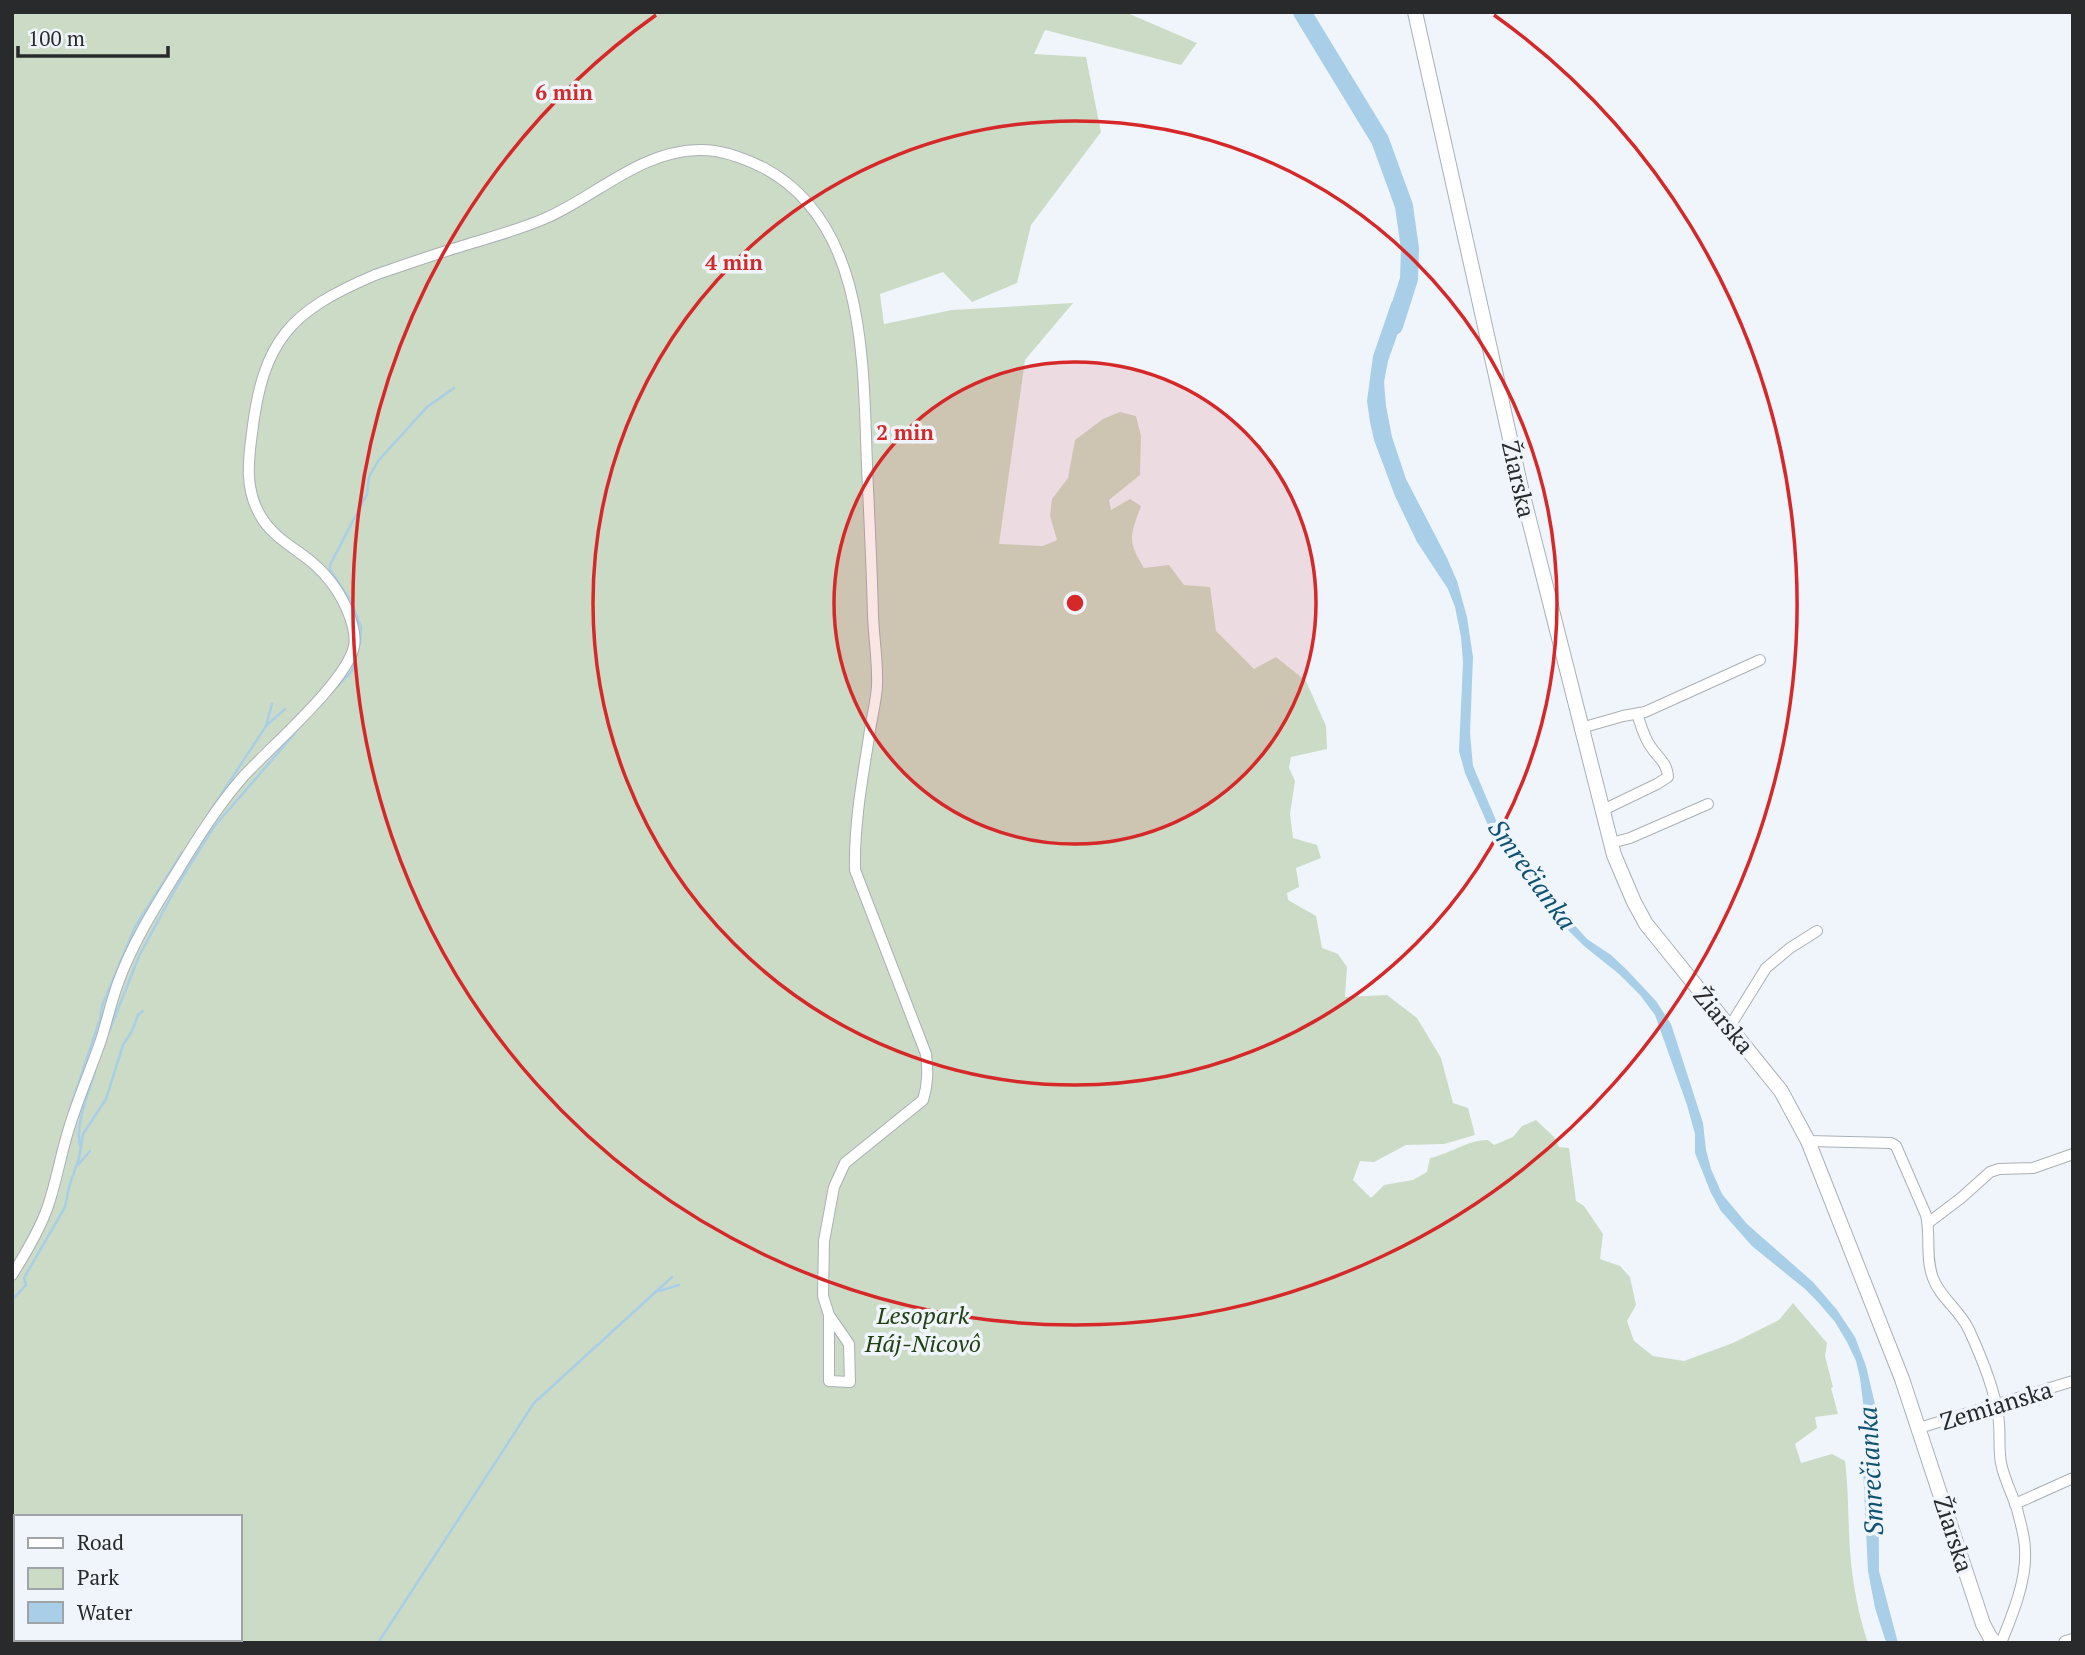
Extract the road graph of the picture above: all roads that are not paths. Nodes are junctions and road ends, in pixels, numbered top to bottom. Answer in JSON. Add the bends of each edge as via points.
{"nodes":[{"id":1,"x":1415,"y":12,"type":"edge"},
{"id":2,"x":1759,"y":660,"type":"dead end"},
{"id":3,"x":1637,"y":714,"type":"junction"},
{"id":4,"x":1581,"y":728,"type":"junction"},
{"id":5,"x":1708,"y":804,"type":"dead end"},
{"id":6,"x":1603,"y":810,"type":"junction"},
{"id":7,"x":1611,"y":843,"type":"junction"},
{"id":8,"x":1817,"y":931,"type":"dead end"},
{"id":9,"x":1730,"y":1026,"type":"junction"},
{"id":10,"x":1808,"y":1141,"type":"junction"},
{"id":11,"x":2073,"y":1154,"type":"edge"},
{"id":12,"x":1928,"y":1223,"type":"junction"},
{"id":13,"x":12,"y":1276,"type":"edge"},
{"id":14,"x":829,"y":1315,"type":"junction"},
{"id":15,"x":2073,"y":1381,"type":"edge"},
{"id":16,"x":1996,"y":1406,"type":"junction"},
{"id":17,"x":1919,"y":1428,"type":"junction"},
{"id":18,"x":2073,"y":1478,"type":"edge"},
{"id":19,"x":2015,"y":1504,"type":"junction"},
{"id":20,"x":2073,"y":1641,"type":"edge"},
{"id":21,"x":1995,"y":1643,"type":"edge"},
{"id":22,"x":2001,"y":1643,"type":"edge"},
{"id":23,"x":2066,"y":1643,"type":"edge"}],
"edges":[{"from":1,"to":4,"type":"street","name":"Žiarska","via":[[1537,558]]},
{"from":2,"to":3,"type":"street"},
{"from":3,"to":4,"type":"street"},
{"from":3,"to":6,"type":"street","via":[[1668,777]]},
{"from":4,"to":6,"type":"street","name":"Žiarska"},
{"from":5,"to":7,"type":"street"},
{"from":6,"to":7,"type":"street","name":"Žiarska"},
{"from":7,"to":9,"type":"street","name":"Žiarska","via":[[1624,882],[1646,924]]},
{"from":8,"to":9,"type":"street","via":[[1766,968]]},
{"from":9,"to":10,"type":"street","name":"Žiarska","via":[[1781,1091]]},
{"from":10,"to":12,"type":"street","via":[[1896,1146]]},
{"from":10,"to":17,"type":"street","name":"Žiarska"},
{"from":11,"to":12,"type":"street","via":[[2033,1168],[1990,1172]]},
{"from":12,"to":16,"type":"street","via":[[1932,1277],[1968,1327]]},
{"from":13,"to":14,"type":"street","via":[[48,1209],[69,1125],[118,982],[137,941],[220,805],[338,678],[355,646],[342,598],[308,559],[271,531],[253,502],[248,468],[253,424],[271,353],[306,312],[348,286],[545,219],[664,154],[701,150],[726,153],[781,178],[821,219],[852,288],[862,366],[877,687],[862,779],[855,870],[926,1054],[928,1085],[923,1100],[845,1163],[834,1187],[824,1241],[823,1296]]},
{"from":14,"to":14,"type":"street","via":[[829,1381],[850,1382],[849,1344]]},
{"from":15,"to":16,"type":"street","name":"Zemianska"},
{"from":16,"to":17,"type":"street","name":"Zemianska"},
{"from":16,"to":19,"type":"street","via":[[2000,1459]]},
{"from":17,"to":21,"type":"street","name":"Žiarska","via":[[1983,1623]]},
{"from":18,"to":19,"type":"street"},
{"from":19,"to":22,"type":"street","via":[[2023,1533],[2024,1566]]},
{"from":20,"to":23,"type":"street"}]}
